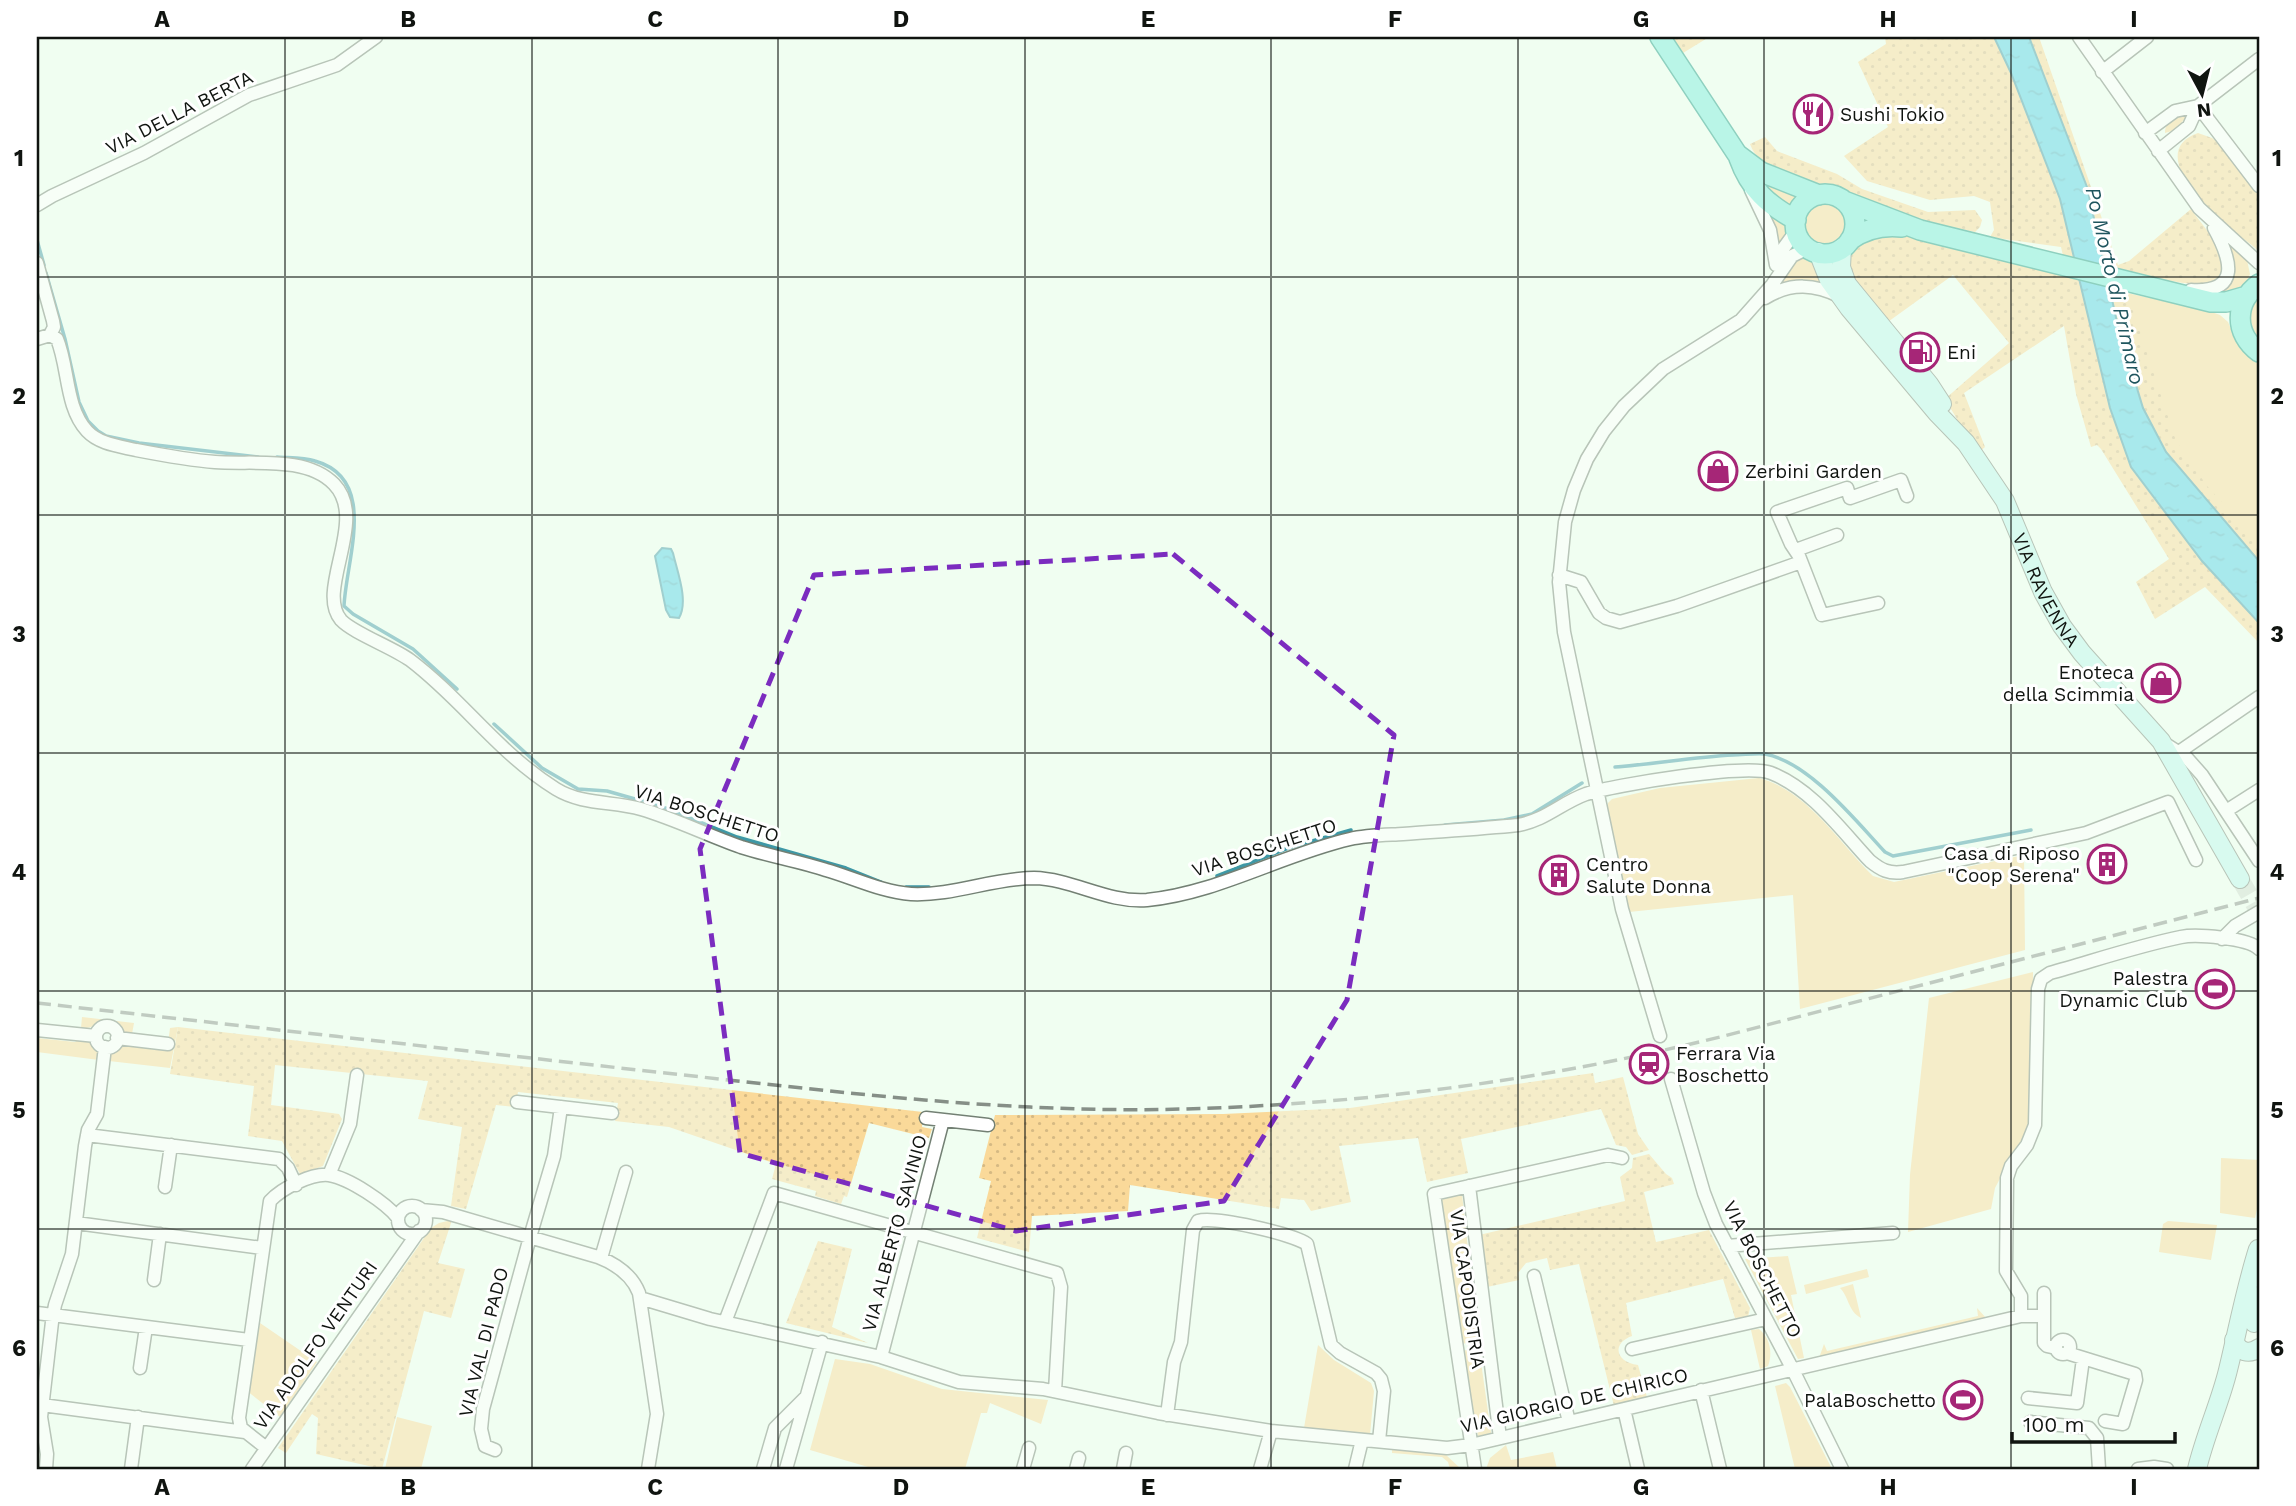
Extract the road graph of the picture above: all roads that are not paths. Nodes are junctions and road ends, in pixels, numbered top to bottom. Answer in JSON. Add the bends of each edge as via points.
{"nodes":[{"id":1,"x":376,"y":37,"type":"edge"},
{"id":2,"x":1660,"y":37,"type":"edge"},
{"id":3,"x":2079,"y":37,"type":"edge"},
{"id":4,"x":2147,"y":37,"type":"edge"},
{"id":5,"x":2259,"y":59,"type":"edge"},
{"id":6,"x":2102,"y":72,"type":"junction"},
{"id":7,"x":2198,"y":106,"type":"junction"},
{"id":8,"x":2145,"y":133,"type":"junction"},
{"id":9,"x":2158,"y":151,"type":"junction"},
{"id":10,"x":1737,"y":154,"type":"junction"},
{"id":11,"x":1744,"y":173,"type":"junction"},
{"id":12,"x":2259,"y":186,"type":"edge"},
{"id":13,"x":1819,"y":195,"type":"junction"},
{"id":14,"x":1844,"y":201,"type":"junction"},
{"id":15,"x":37,"y":205,"type":"edge"},
{"id":16,"x":2211,"y":221,"type":"junction"},
{"id":17,"x":1920,"y":230,"type":"junction"},
{"id":18,"x":1805,"y":238,"type":"junction"},
{"id":19,"x":1846,"y":244,"type":"junction"},
{"id":20,"x":2258,"y":261,"type":"edge"},
{"id":21,"x":37,"y":263,"type":"edge"},
{"id":22,"x":1776,"y":265,"type":"junction"},
{"id":23,"x":1772,"y":285,"type":"junction"},
{"id":24,"x":2147,"y":286,"type":"junction"},
{"id":25,"x":2254,"y":289,"type":"edge"},
{"id":26,"x":1842,"y":298,"type":"junction"},
{"id":27,"x":1759,"y":302,"type":"junction"},
{"id":28,"x":2211,"y":302,"type":"junction"},
{"id":29,"x":2241,"y":324,"type":"junction"},
{"id":30,"x":52,"y":336,"type":"junction"},
{"id":31,"x":37,"y":340,"type":"edge"},
{"id":32,"x":2259,"y":352,"type":"edge"},
{"id":33,"x":1928,"y":394,"type":"junction"},
{"id":34,"x":1907,"y":496,"type":"dead end"},
{"id":35,"x":1837,"y":535,"type":"dead end"},
{"id":36,"x":1798,"y":556,"type":"junction"},
{"id":37,"x":1559,"y":575,"type":"junction"},
{"id":38,"x":1878,"y":603,"type":"dead end"},
{"id":39,"x":2259,"y":697,"type":"edge"},
{"id":40,"x":2161,"y":741,"type":"junction"},
{"id":41,"x":2179,"y":752,"type":"junction"},
{"id":42,"x":2259,"y":790,"type":"edge"},
{"id":43,"x":1597,"y":791,"type":"junction"},
{"id":44,"x":2226,"y":811,"type":"junction"},
{"id":45,"x":2196,"y":860,"type":"dead end"},
{"id":46,"x":2259,"y":861,"type":"edge"},
{"id":47,"x":2240,"y":879,"type":"tunnel mouth"},
{"id":48,"x":2259,"y":912,"type":"edge"},
{"id":49,"x":2222,"y":939,"type":"junction"},
{"id":50,"x":2259,"y":948,"type":"edge"},
{"id":51,"x":37,"y":1030,"type":"edge"},
{"id":52,"x":96,"y":1036,"type":"junction"},
{"id":53,"x":1660,"y":1036,"type":"dead end"},
{"id":54,"x":117,"y":1038,"type":"junction"},
{"id":55,"x":168,"y":1044,"type":"dead end"},
{"id":56,"x":105,"y":1047,"type":"junction"},
{"id":57,"x":357,"y":1075,"type":"dead end"},
{"id":58,"x":1671,"y":1079,"type":"dead end"},
{"id":59,"x":517,"y":1102,"type":"dead end"},
{"id":60,"x":561,"y":1107,"type":"junction"},
{"id":61,"x":612,"y":1113,"type":"dead end"},
{"id":62,"x":926,"y":1118,"type":"dead end"},
{"id":63,"x":943,"y":1120,"type":"junction"},
{"id":64,"x":988,"y":1125,"type":"dead end"},
{"id":65,"x":87,"y":1135,"type":"junction"},
{"id":66,"x":171,"y":1145,"type":"junction"},
{"id":67,"x":1622,"y":1158,"type":"dead end"},
{"id":68,"x":626,"y":1172,"type":"dead end"},
{"id":69,"x":329,"y":1175,"type":"junction"},
{"id":70,"x":296,"y":1185,"type":"junction"},
{"id":71,"x":165,"y":1186,"type":"dead end"},
{"id":72,"x":1469,"y":1186,"type":"junction"},
{"id":73,"x":383,"y":1202,"type":"junction"},
{"id":74,"x":414,"y":1208,"type":"junction"},
{"id":75,"x":450,"y":1214,"type":"junction"},
{"id":76,"x":76,"y":1223,"type":"junction"},
{"id":77,"x":400,"y":1224,"type":"junction"},
{"id":78,"x":422,"y":1227,"type":"junction"},
{"id":79,"x":914,"y":1231,"type":"junction"},
{"id":80,"x":1893,"y":1233,"type":"dead end"},
{"id":81,"x":160,"y":1234,"type":"junction"},
{"id":82,"x":530,"y":1237,"type":"junction"},
{"id":83,"x":1727,"y":1246,"type":"junction"},
{"id":84,"x":2259,"y":1246,"type":"edge"},
{"id":85,"x":262,"y":1248,"type":"junction"},
{"id":86,"x":400,"y":1258,"type":"junction"},
{"id":87,"x":601,"y":1258,"type":"junction"},
{"id":88,"x":1535,"y":1276,"type":"dead end"},
{"id":89,"x":154,"y":1280,"type":"dead end"},
{"id":90,"x":2044,"y":1293,"type":"dead end"},
{"id":91,"x":640,"y":1297,"type":"junction"},
{"id":92,"x":37,"y":1313,"type":"edge"},
{"id":93,"x":53,"y":1315,"type":"junction"},
{"id":94,"x":2021,"y":1316,"type":"junction"},
{"id":95,"x":2044,"y":1316,"type":"junction"},
{"id":96,"x":1766,"y":1319,"type":"junction"},
{"id":97,"x":725,"y":1322,"type":"junction"},
{"id":98,"x":146,"y":1327,"type":"junction"},
{"id":99,"x":249,"y":1340,"type":"junction"},
{"id":100,"x":2250,"y":1340,"type":"edge"},
{"id":101,"x":822,"y":1342,"type":"junction"},
{"id":102,"x":1632,"y":1349,"type":"dead end"},
{"id":103,"x":881,"y":1357,"type":"junction"},
{"id":104,"x":2083,"y":1359,"type":"junction"},
{"id":105,"x":140,"y":1368,"type":"dead end"},
{"id":106,"x":1792,"y":1368,"type":"junction"},
{"id":107,"x":1701,"y":1390,"type":"junction"},
{"id":108,"x":1055,"y":1391,"type":"junction"},
{"id":109,"x":807,"y":1396,"type":"junction"},
{"id":110,"x":2028,"y":1398,"type":"dead end"},
{"id":111,"x":43,"y":1405,"type":"junction"},
{"id":112,"x":1624,"y":1409,"type":"junction"},
{"id":113,"x":1167,"y":1415,"type":"junction"},
{"id":114,"x":138,"y":1417,"type":"junction"},
{"id":115,"x":2105,"y":1421,"type":"dead end"},
{"id":116,"x":1569,"y":1422,"type":"junction"},
{"id":117,"x":2030,"y":1422,"type":"dead end"},
{"id":118,"x":1271,"y":1431,"type":"junction"},
{"id":119,"x":244,"y":1432,"type":"junction"},
{"id":120,"x":40,"y":1435,"type":"edge"},
{"id":121,"x":1500,"y":1438,"type":"junction"},
{"id":122,"x":1362,"y":1440,"type":"junction"},
{"id":123,"x":1379,"y":1441,"type":"junction"},
{"id":124,"x":1471,"y":1445,"type":"junction"},
{"id":125,"x":1029,"y":1448,"type":"dead end"},
{"id":126,"x":263,"y":1451,"type":"junction"},
{"id":127,"x":495,"y":1451,"type":"dead end"},
{"id":128,"x":1126,"y":1453,"type":"dead end"},
{"id":129,"x":765,"y":1464,"type":"edge"},
{"id":130,"x":787,"y":1468,"type":"edge"},
{"id":131,"x":46,"y":1469,"type":"edge"},
{"id":132,"x":131,"y":1469,"type":"edge"},
{"id":133,"x":252,"y":1469,"type":"edge"},
{"id":134,"x":649,"y":1469,"type":"edge"},
{"id":135,"x":1023,"y":1469,"type":"edge"},
{"id":136,"x":1123,"y":1469,"type":"edge"},
{"id":137,"x":1260,"y":1469,"type":"edge"},
{"id":138,"x":1355,"y":1469,"type":"edge"},
{"id":139,"x":1475,"y":1469,"type":"edge"},
{"id":140,"x":1638,"y":1469,"type":"edge"},
{"id":141,"x":1720,"y":1469,"type":"edge"},
{"id":142,"x":1842,"y":1469,"type":"edge"},
{"id":143,"x":2099,"y":1469,"type":"edge"},
{"id":144,"x":2138,"y":1469,"type":"edge"},
{"id":145,"x":2168,"y":1469,"type":"edge"},
{"id":146,"x":2197,"y":1469,"type":"edge"}],
"edges":[{"from":1,"to":15,"type":"street","name":"VIA DELLA BERTA","via":[[337,65],[249,95]]},
{"from":2,"to":10,"type":"main road"},
{"from":3,"to":6,"type":"street"},
{"from":4,"to":6,"type":"street"},
{"from":5,"to":7,"type":"street"},
{"from":6,"to":8,"type":"street"},
{"from":7,"to":8,"type":"street","via":[[2167,115]]},
{"from":7,"to":9,"type":"street","via":[[2189,126]]},
{"from":7,"to":12,"type":"street"},
{"from":8,"to":9,"type":"street"},
{"from":9,"to":16,"type":"street"},
{"from":10,"to":11,"type":"main road"},
{"from":10,"to":13,"type":"main road","via":[[1761,172]]},
{"from":11,"to":18,"type":"main road","via":[[1765,201]]},
{"from":11,"to":22,"type":"street","via":[[1770,230]]},
{"from":13,"to":14,"type":"main road"},
{"from":13,"to":18,"type":"main road","via":[[1801,206]]},
{"from":14,"to":17,"type":"main road"},
{"from":14,"to":19,"type":"main road","name":"VIA RAVENNA","via":[[1855,226]]},
{"from":16,"to":20,"type":"street"},
{"from":16,"to":24,"type":"street","via":[[2228,257],[2228,271],[2221,284],[2203,291]]},
{"from":17,"to":19,"type":"main road","via":[[1887,226],[1864,232]]},
{"from":17,"to":24,"type":"main road"},
{"from":18,"to":19,"type":"main road","via":[[1831,253]]},
{"from":18,"to":22,"type":"street","via":[[1780,253]]},
{"from":18,"to":23,"type":"street"},
{"from":18,"to":26,"type":"main road","name":"VIA RAVENNA"},
{"from":19,"to":33,"type":"main road","name":"VIA RAVENNA","via":[[1841,267],[1847,284]]},
{"from":20,"to":25,"type":"street"},
{"from":21,"to":30,"type":"street","name":"VIA BOSCHETTO","via":[[53,321]]},
{"from":22,"to":23,"type":"street"},
{"from":23,"to":27,"type":"street"},
{"from":24,"to":28,"type":"main road"},
{"from":25,"to":28,"type":"main road","via":[[2226,302]]},
{"from":25,"to":29,"type":"main road","via":[[2240,312]]},
{"from":26,"to":27,"type":"street","via":[[1804,286],[1783,289]]},
{"from":26,"to":33,"type":"main road","name":"VIA RAVENNA"},
{"from":27,"to":37,"type":"street","via":[[1730,329],[1656,375],[1609,424],[1574,490]]},
{"from":28,"to":29,"type":"main road"},
{"from":29,"to":32,"type":"main road","via":[[2249,343]]},
{"from":30,"to":31,"type":"street"},
{"from":30,"to":43,"type":"street","name":"VIA BOSCHETTO","via":[[60,344],[78,417],[99,440],[200,460],[298,467],[331,480],[343,499],[346,517],[334,595],[339,618],[410,660],[514,759],[579,799],[638,808],[744,848],[891,891],[924,894],[1040,878],[1133,900],[1201,889],[1357,837],[1530,823]]},
{"from":33,"to":40,"type":"main road","name":"VIA RAVENNA","via":[[1947,412],[2005,501],[2039,584],[2062,626]]},
{"from":34,"to":36,"type":"street","via":[[1901,480],[1850,498],[1847,488],[1777,512]]},
{"from":35,"to":36,"type":"street"},
{"from":36,"to":37,"type":"street","via":[[1677,606],[1620,622],[1599,613],[1581,582]]},
{"from":36,"to":38,"type":"street","via":[[1822,615]]},
{"from":37,"to":43,"type":"street","via":[[1564,632]]},
{"from":39,"to":41,"type":"street"},
{"from":40,"to":41,"type":"street","name":"VIA RAVENNA"},
{"from":40,"to":47,"type":"main road","name":"VIA RAVENNA"},
{"from":41,"to":44,"type":"street","name":"VIA RAVENNA","via":[[2202,775]]},
{"from":42,"to":44,"type":"street"},
{"from":43,"to":45,"type":"street","name":"VIA BOSCHETTO","via":[[1658,779],[1764,770],[1814,802],[1875,866],[1897,873],[2086,832],[2168,802]]},
{"from":43,"to":53,"type":"street","via":[[1622,909]]},
{"from":44,"to":46,"type":"street","name":"VIA RAVENNA"},
{"from":48,"to":49,"type":"street"},
{"from":49,"to":50,"type":"street"},
{"from":49,"to":94,"type":"street","via":[[2181,937],[2041,979],[2035,1125],[2007,1178],[2006,1271],[2021,1296]]},
{"from":51,"to":52,"type":"street"},
{"from":52,"to":54,"type":"street","via":[[100,1028],[110,1026]]},
{"from":52,"to":56,"type":"street"},
{"from":54,"to":55,"type":"street"},
{"from":54,"to":56,"type":"street"},
{"from":56,"to":65,"type":"street","via":[[97,1114]]},
{"from":57,"to":69,"type":"street","via":[[350,1124]]},
{"from":58,"to":83,"type":"street","name":"VIA BOSCHETTO","via":[[1709,1207]]},
{"from":59,"to":60,"type":"street"},
{"from":60,"to":61,"type":"street"},
{"from":60,"to":82,"type":"street","via":[[554,1156]]},
{"from":62,"to":63,"type":"street","name":"VIA ALBERTO SAVINIO"},
{"from":63,"to":64,"type":"street","name":"VIA ALBERTO SAVINIO"},
{"from":63,"to":79,"type":"street","name":"VIA ALBERTO SAVINIO"},
{"from":65,"to":66,"type":"street"},
{"from":65,"to":76,"type":"street"},
{"from":66,"to":70,"type":"street","via":[[279,1159]]},
{"from":66,"to":71,"type":"street"},
{"from":67,"to":72,"type":"street","via":[[1608,1155]]},
{"from":68,"to":87,"type":"street"},
{"from":69,"to":70,"type":"street"},
{"from":69,"to":73,"type":"street"},
{"from":70,"to":85,"type":"street","via":[[270,1201]]},
{"from":72,"to":121,"type":"street","name":"VIA CAPODISTRIA"},
{"from":72,"to":124,"type":"street","name":"VIA CAPODISTRIA","via":[[1434,1194]]},
{"from":73,"to":74,"type":"street"},
{"from":73,"to":77,"type":"street"},
{"from":74,"to":75,"type":"street"},
{"from":74,"to":77,"type":"street","via":[[400,1213]]},
{"from":74,"to":78,"type":"street","via":[[424,1214]]},
{"from":75,"to":78,"type":"street","via":[[435,1216]]},
{"from":75,"to":82,"type":"street"},
{"from":76,"to":81,"type":"street"},
{"from":76,"to":93,"type":"street","via":[[69,1268]]},
{"from":77,"to":78,"type":"street","via":[[409,1233]]},
{"from":77,"to":86,"type":"street","name":"VIA ADOLFO VENTURI"},
{"from":78,"to":86,"type":"street","name":"VIA ADOLFO VENTURI"},
{"from":79,"to":97,"type":"street","via":[[774,1193]]},
{"from":79,"to":103,"type":"street","name":"VIA ALBERTO SAVINIO"},
{"from":79,"to":108,"type":"street","via":[[1057,1273]]},
{"from":80,"to":83,"type":"street"},
{"from":81,"to":85,"type":"street"},
{"from":81,"to":89,"type":"street"},
{"from":82,"to":87,"type":"street"},
{"from":82,"to":127,"type":"street","name":"VIA VAL DI PADO","via":[[481,1420],[483,1443]]},
{"from":83,"to":96,"type":"street","name":"VIA BOSCHETTO"},
{"from":84,"to":100,"type":"main road","via":[[2244,1292]]},
{"from":85,"to":99,"type":"street"},
{"from":86,"to":126,"type":"street","name":"VIA ADOLFO VENTURI"},
{"from":87,"to":91,"type":"street","via":[[630,1278]]},
{"from":88,"to":116,"type":"street"},
{"from":90,"to":95,"type":"street"},
{"from":91,"to":97,"type":"street","name":"VIA GIORGIO DE CHIRICO"},
{"from":91,"to":134,"type":"street","via":[[657,1414]]},
{"from":92,"to":93,"type":"street"},
{"from":93,"to":98,"type":"street"},
{"from":93,"to":111,"type":"street"},
{"from":94,"to":95,"type":"street","name":"VIA GIORGIO DE CHIRICO"},
{"from":94,"to":106,"type":"street","name":"VIA GIORGIO DE CHIRICO"},
{"from":95,"to":104,"type":"street","via":[[2044,1343]]},
{"from":96,"to":102,"type":"street"},
{"from":96,"to":106,"type":"street","name":"VIA BOSCHETTO"},
{"from":97,"to":101,"type":"street","name":"VIA GIORGIO DE CHIRICO"},
{"from":98,"to":99,"type":"street"},
{"from":98,"to":105,"type":"street"},
{"from":99,"to":119,"type":"street","via":[[239,1418]]},
{"from":100,"to":146,"type":"main road","via":[[2227,1372]]},
{"from":101,"to":103,"type":"street","name":"VIA GIORGIO DE CHIRICO"},
{"from":101,"to":109,"type":"street"},
{"from":103,"to":108,"type":"street","name":"VIA GIORGIO DE CHIRICO","via":[[952,1380]]},
{"from":104,"to":110,"type":"street","via":[[2077,1403]]},
{"from":104,"to":115,"type":"street","via":[[2135,1374],[2123,1424]]},
{"from":106,"to":107,"type":"street","name":"VIA GIORGIO DE CHIRICO"},
{"from":106,"to":142,"type":"street","name":"VIA BOSCHETTO"},
{"from":107,"to":112,"type":"street","name":"VIA GIORGIO DE CHIRICO"},
{"from":107,"to":141,"type":"street"},
{"from":108,"to":113,"type":"street","name":"VIA GIORGIO DE CHIRICO"},
{"from":109,"to":129,"type":"street","via":[[775,1428]]},
{"from":109,"to":130,"type":"street"},
{"from":111,"to":114,"type":"street"},
{"from":111,"to":120,"type":"street"},
{"from":112,"to":116,"type":"street","name":"VIA GIORGIO DE CHIRICO"},
{"from":112,"to":140,"type":"street"},
{"from":113,"to":118,"type":"street","name":"VIA GIORGIO DE CHIRICO"},
{"from":113,"to":123,"type":"street","via":[[1181,1342],[1192,1230],[1196,1222],[1209,1219],[1307,1244],[1331,1345],[1377,1373],[1383,1382]]},
{"from":114,"to":119,"type":"street"},
{"from":114,"to":132,"type":"street"},
{"from":116,"to":121,"type":"street","name":"VIA GIORGIO DE CHIRICO"},
{"from":117,"to":143,"type":"street","via":[[2089,1428],[2097,1438]]},
{"from":118,"to":122,"type":"street","name":"VIA GIORGIO DE CHIRICO"},
{"from":118,"to":137,"type":"street"},
{"from":119,"to":126,"type":"street"},
{"from":120,"to":131,"type":"street","via":[[47,1454]]},
{"from":121,"to":124,"type":"street","name":"VIA GIORGIO DE CHIRICO"},
{"from":122,"to":123,"type":"street","name":"VIA GIORGIO DE CHIRICO"},
{"from":122,"to":138,"type":"street"},
{"from":123,"to":124,"type":"street","name":"VIA GIORGIO DE CHIRICO","via":[[1447,1448]]},
{"from":124,"to":139,"type":"street","name":"VIA CAPODISTRIA"},
{"from":125,"to":135,"type":"street"},
{"from":126,"to":133,"type":"street","name":"VIA ADOLFO VENTURI"},
{"from":128,"to":136,"type":"street"},
{"from":129,"to":130,"type":"street"},
{"from":144,"to":145,"type":"street"}]}
